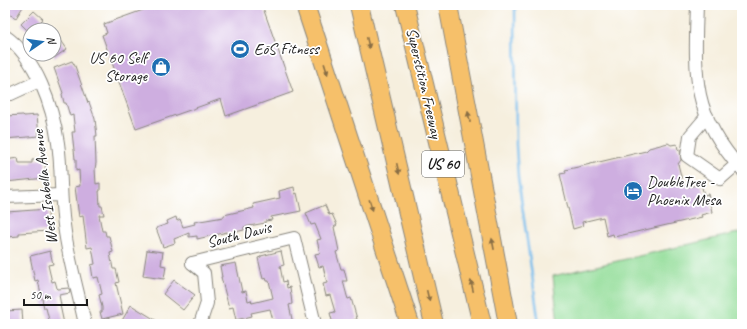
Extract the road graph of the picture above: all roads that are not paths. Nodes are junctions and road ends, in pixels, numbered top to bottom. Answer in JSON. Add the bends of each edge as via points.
{"nodes":[{"id":1,"x":305,"y":5,"type":"edge"},
{"id":2,"x":358,"y":5,"type":"edge"},
{"id":3,"x":405,"y":5,"type":"edge"},
{"id":4,"x":448,"y":5,"type":"edge"},
{"id":5,"x":696,"y":5,"type":"edge"},
{"id":6,"x":5,"y":36,"type":"edge"},
{"id":7,"x":40,"y":81,"type":"junction"},
{"id":8,"x":10,"y":94,"type":"dead end"},
{"id":9,"x":707,"y":116,"type":"junction"},
{"id":10,"x":739,"y":167,"type":"edge"},
{"id":11,"x":61,"y":195,"type":"junction"},
{"id":12,"x":5,"y":197,"type":"edge"},
{"id":13,"x":84,"y":324,"type":"edge"},
{"id":14,"x":200,"y":324,"type":"edge"},
{"id":15,"x":315,"y":324,"type":"edge"},
{"id":16,"x":410,"y":324,"type":"edge"},
{"id":17,"x":434,"y":324,"type":"edge"},
{"id":18,"x":482,"y":324,"type":"edge"},
{"id":19,"x":508,"y":324,"type":"edge"}],
"edges":[{"from":1,"to":16,"type":"highway","one_way":true},
{"from":2,"to":17,"type":"highway","number":"US 60","one_way":true},
{"from":18,"to":3,"type":"highway","name":"Superstition Freeway","number":"US 60","one_way":true},
{"from":19,"to":4,"type":"highway","one_way":true},
{"from":5,"to":9,"type":"street","via":[[698,80]]},
{"from":6,"to":7,"type":"street","name":"West Isabella Avenue","via":[[14,42],[27,58]]},
{"from":7,"to":8,"type":"street"},
{"from":7,"to":11,"type":"street","name":"West Isabella Avenue","via":[[51,111],[58,143]]},
{"from":9,"to":10,"type":"street","via":[[723,146]]},
{"from":9,"to":10,"type":"street","via":[[690,136],[687,156],[720,179]]},
{"from":11,"to":12,"type":"street"},
{"from":11,"to":13,"type":"street","name":"West Isabella Avenue","via":[[64,225]]},
{"from":14,"to":15,"type":"street","name":"South Davis","via":[[207,303],[204,273],[192,263],[294,238]]}]}
